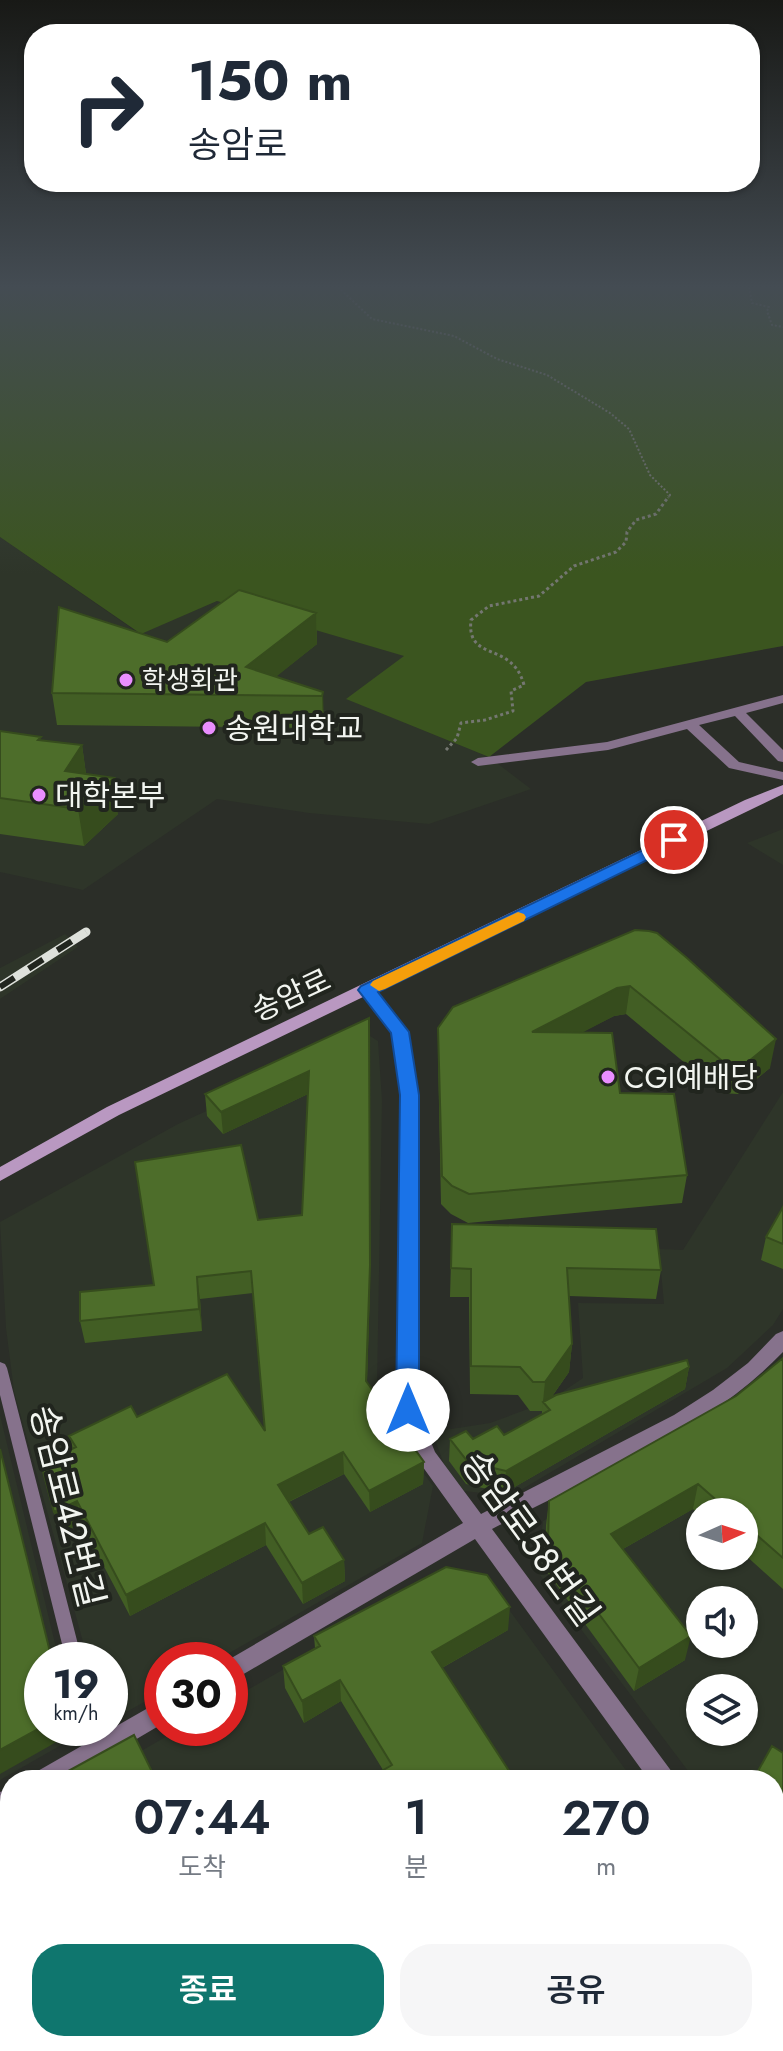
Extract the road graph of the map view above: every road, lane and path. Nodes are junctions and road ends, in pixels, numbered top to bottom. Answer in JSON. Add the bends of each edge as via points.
{"nodes":[{"id":1,"x":560,"y":383,"type":"edge"},
{"id":2,"x":783,"y":699,"type":"edge"},
{"id":3,"x":738,"y":712,"type":"junction"},
{"id":4,"x":691,"y":725,"type":"junction"},
{"id":5,"x":446,"y":750,"type":"dead end"},
{"id":6,"x":783,"y":758,"type":"edge"},
{"id":7,"x":478,"y":762,"type":"dead end"},
{"id":8,"x":783,"y":776,"type":"edge"},
{"id":9,"x":783,"y":789,"type":"edge"},
{"id":10,"x":367,"y":990,"type":"junction"},
{"id":11,"x":0,"y":1175,"type":"edge"},
{"id":12,"x":783,"y":1339,"type":"edge"},
{"id":13,"x":0,"y":1368,"type":"edge"},
{"id":14,"x":478,"y":1526,"type":"junction"},
{"id":15,"x":69,"y":1642,"type":"edge"},
{"id":16,"x":248,"y":1660,"type":"edge"},
{"id":17,"x":85,"y":1746,"type":"edge"},
{"id":18,"x":56,"y":1770,"type":"edge"},
{"id":19,"x":657,"y":1770,"type":"edge"}],
"edges":[{"from":1,"to":5,"type":"path","via":[[629,429],[650,475],[670,495],[656,514],[636,520],[616,552],[574,566],[539,596],[489,606],[471,620],[473,643],[507,658],[522,672],[524,685],[511,691],[513,711],[461,723]]},
{"from":2,"to":3,"type":"street"},
{"from":3,"to":4,"type":"street"},
{"from":3,"to":6,"type":"street"},
{"from":4,"to":7,"type":"street","via":[[608,746]]},
{"from":4,"to":8,"type":"street","via":[[734,765]]},
{"from":9,"to":10,"type":"main road","name":"송암로"},
{"from":10,"to":11,"type":"main road","name":"송암로","via":[[113,1111]]},
{"from":10,"to":14,"type":"street","name":"송암로58번길","via":[[400,1032],[410,1095],[408,1410],[427,1457]]},
{"from":12,"to":14,"type":"street","via":[[760,1365],[678,1422]]},
{"from":13,"to":15,"type":"lane","name":"송암로42번길"},
{"from":14,"to":16,"type":"street"},
{"from":14,"to":19,"type":"street","name":"송암로58번길"},
{"from":17,"to":18,"type":"street"}]}
